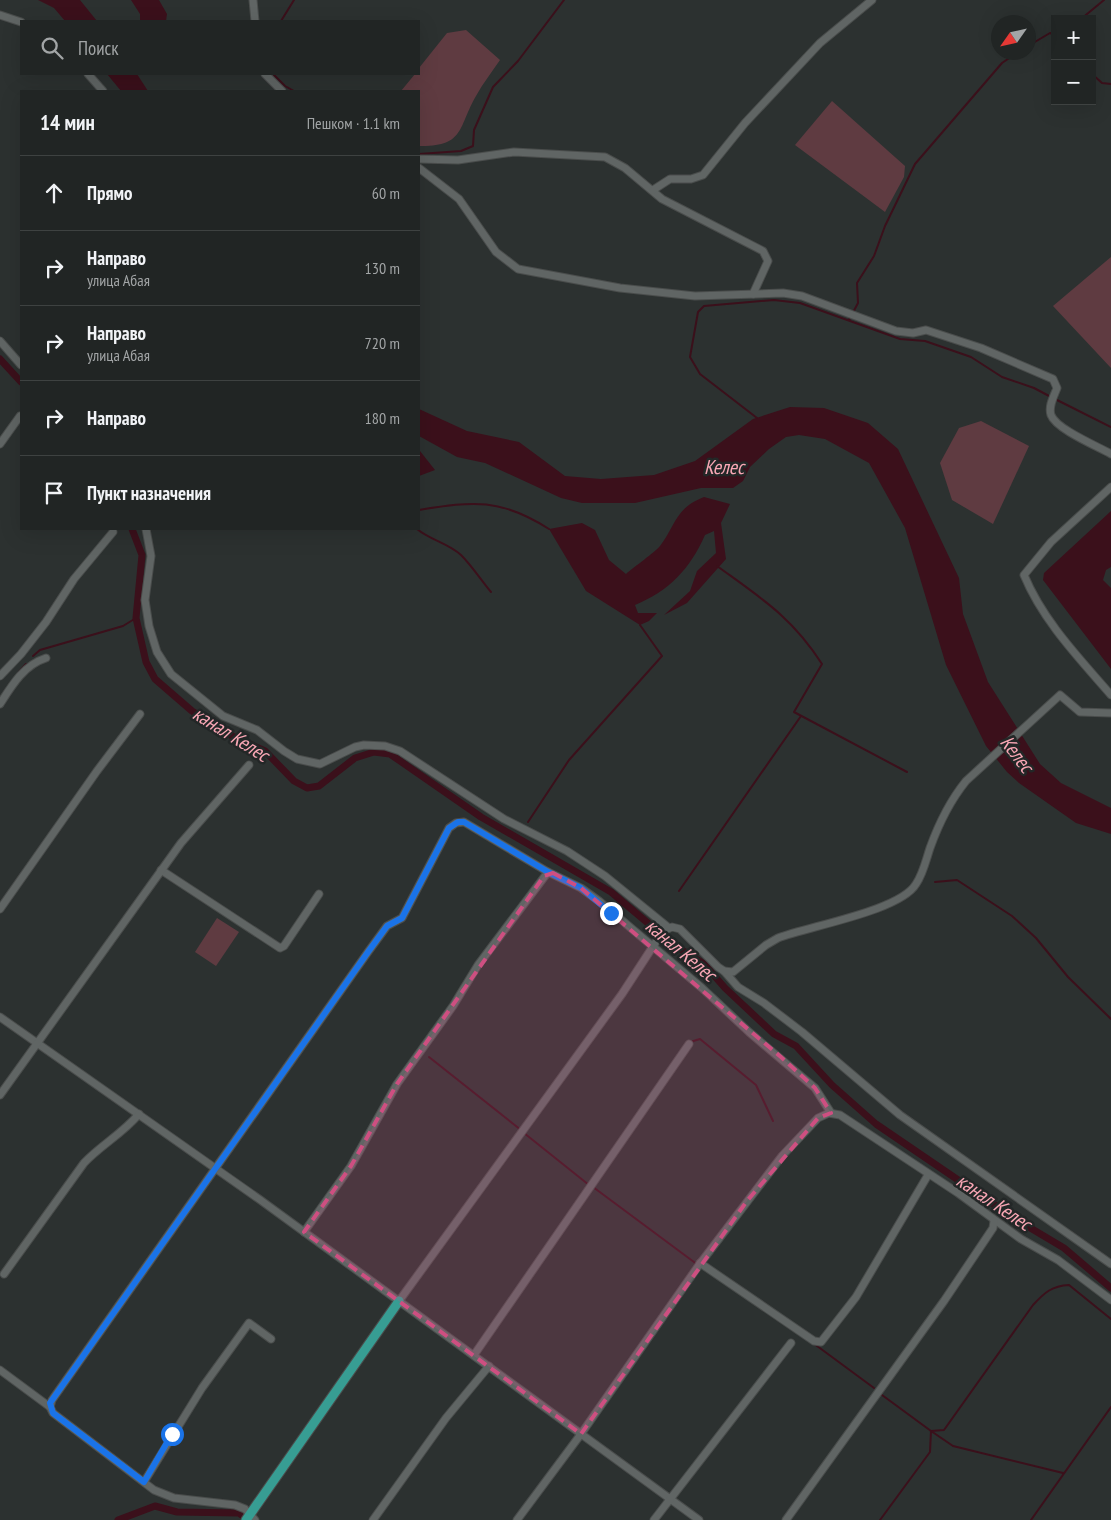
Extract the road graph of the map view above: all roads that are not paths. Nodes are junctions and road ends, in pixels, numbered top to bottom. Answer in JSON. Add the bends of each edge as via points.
{"nodes":[{"id":1,"x":253,"y":0,"type":"edge"},
{"id":2,"x":872,"y":0,"type":"edge"},
{"id":3,"x":0,"y":14,"type":"edge"},
{"id":4,"x":255,"y":20,"type":"edge"},
{"id":5,"x":20,"y":22,"type":"edge"},
{"id":6,"x":89,"y":75,"type":"edge"},
{"id":7,"x":266,"y":75,"type":"edge"},
{"id":8,"x":102,"y":90,"type":"edge"},
{"id":9,"x":281,"y":90,"type":"edge"},
{"id":10,"x":420,"y":159,"type":"edge"},
{"id":11,"x":420,"y":169,"type":"edge"},
{"id":12,"x":653,"y":190,"type":"junction"},
{"id":13,"x":753,"y":294,"type":"junction"},
{"id":14,"x":0,"y":341,"type":"edge"},
{"id":15,"x":20,"y":364,"type":"edge"},
{"id":16,"x":20,"y":416,"type":"edge"},
{"id":17,"x":0,"y":444,"type":"edge"},
{"id":18,"x":1111,"y":454,"type":"edge"},
{"id":19,"x":1111,"y":487,"type":"edge"},
{"id":20,"x":1107,"y":493,"type":"edge"},
{"id":21,"x":146,"y":530,"type":"edge"},
{"id":22,"x":113,"y":532,"type":"dead end"},
{"id":23,"x":21,"y":654,"type":"junction"},
{"id":24,"x":46,"y":658,"type":"dead end"},
{"id":25,"x":32,"y":664,"type":"junction"},
{"id":26,"x":0,"y":676,"type":"edge"},
{"id":27,"x":1111,"y":695,"type":"edge"},
{"id":28,"x":0,"y":704,"type":"edge"},
{"id":29,"x":1111,"y":712,"type":"edge"},
{"id":30,"x":140,"y":714,"type":"dead end"},
{"id":31,"x":249,"y":765,"type":"dead end"},
{"id":32,"x":161,"y":870,"type":"junction"},
{"id":33,"x":548,"y":872,"type":"junction"},
{"id":34,"x":319,"y":894,"type":"dead end"},
{"id":35,"x":0,"y":909,"type":"edge"},
{"id":36,"x":666,"y":929,"type":"junction"},
{"id":37,"x":654,"y":943,"type":"junction"},
{"id":38,"x":724,"y":971,"type":"junction"},
{"id":39,"x":0,"y":1017,"type":"edge"},
{"id":40,"x":38,"y":1044,"type":"junction"},
{"id":41,"x":689,"y":1044,"type":"dead end"},
{"id":42,"x":0,"y":1095,"type":"edge"},
{"id":43,"x":832,"y":1113,"type":"junction"},
{"id":44,"x":139,"y":1114,"type":"junction"},
{"id":45,"x":216,"y":1168,"type":"junction"},
{"id":46,"x":928,"y":1175,"type":"junction"},
{"id":47,"x":994,"y":1221,"type":"junction"},
{"id":48,"x":304,"y":1232,"type":"junction"},
{"id":49,"x":1111,"y":1264,"type":"edge"},
{"id":50,"x":698,"y":1266,"type":"junction"},
{"id":51,"x":4,"y":1274,"type":"dead end"},
{"id":52,"x":1111,"y":1300,"type":"edge"},
{"id":53,"x":399,"y":1301,"type":"junction"},
{"id":54,"x":271,"y":1339,"type":"dead end"},
{"id":55,"x":791,"y":1343,"type":"dead end"},
{"id":56,"x":474,"y":1355,"type":"junction"},
{"id":57,"x":489,"y":1366,"type":"junction"},
{"id":58,"x":0,"y":1370,"type":"edge"},
{"id":59,"x":50,"y":1406,"type":"junction"},
{"id":60,"x":581,"y":1434,"type":"junction"},
{"id":61,"x":144,"y":1482,"type":"junction"},
{"id":62,"x":669,"y":1499,"type":"junction"},
{"id":63,"x":250,"y":1518,"type":"edge"},
{"id":64,"x":373,"y":1520,"type":"edge"},
{"id":65,"x":517,"y":1520,"type":"edge"},
{"id":66,"x":654,"y":1520,"type":"edge"},
{"id":67,"x":699,"y":1520,"type":"edge"},
{"id":68,"x":786,"y":1520,"type":"edge"}],
"edges":[{"from":1,"to":4,"type":"street"},
{"from":2,"to":12,"type":"street","via":[[820,43],[745,123],[703,175],[691,179],[670,179]]},
{"from":3,"to":5,"type":"street"},
{"from":6,"to":8,"type":"street"},
{"from":7,"to":9,"type":"street"},
{"from":10,"to":12,"type":"street","via":[[458,160],[514,152],[588,154],[605,157],[625,168]]},
{"from":11,"to":13,"type":"street","via":[[459,199],[496,252],[518,269],[620,288],[695,296]]},
{"from":12,"to":13,"type":"street","via":[[662,199],[763,251],[768,261]]},
{"from":13,"to":18,"type":"street","via":[[802,296],[896,331],[913,333],[926,330],[980,348],[1053,379],[1057,388],[1050,406],[1054,420]]},
{"from":14,"to":15,"type":"street"},
{"from":16,"to":17,"type":"street"},
{"from":19,"to":20,"type":"street"},
{"from":20,"to":27,"type":"street","via":[[1051,542],[1024,575],[1036,602]]},
{"from":21,"to":36,"type":"street","via":[[151,566],[145,600],[156,652],[171,674],[209,706],[223,716],[257,730],[284,751],[314,764],[324,763],[364,745],[386,746],[400,751],[504,819],[567,851],[606,876]]},
{"from":22,"to":23,"type":"street","via":[[74,579]]},
{"from":23,"to":25,"type":"street"},
{"from":23,"to":26,"type":"street"},
{"from":24,"to":25,"type":"street"},
{"from":25,"to":28,"type":"street"},
{"from":29,"to":38,"type":"street","via":[[1080,712],[1060,695],[966,781],[945,810],[918,881],[911,891],[862,913],[778,938],[736,971]]},
{"from":30,"to":35,"type":"street"},
{"from":31,"to":32,"type":"street","via":[[202,817]]},
{"from":32,"to":34,"type":"street","via":[[280,948]]},
{"from":32,"to":40,"type":"street"},
{"from":33,"to":37,"type":"street","via":[[581,888]]},
{"from":33,"to":45,"type":"street","via":[[464,822],[449,828],[402,918],[390,923],[382,932]]},
{"from":33,"to":48,"type":"street","via":[[478,965],[397,1084],[351,1166]]},
{"from":36,"to":37,"type":"street"},
{"from":36,"to":38,"type":"street","via":[[676,927],[686,933]]},
{"from":37,"to":43,"type":"street","via":[[815,1088]]},
{"from":37,"to":53,"type":"street","via":[[622,994]]},
{"from":38,"to":49,"type":"street","via":[[738,987],[802,1032],[900,1115]]},
{"from":39,"to":40,"type":"street"},
{"from":40,"to":42,"type":"street"},
{"from":40,"to":44,"type":"street"},
{"from":41,"to":56,"type":"street"},
{"from":43,"to":46,"type":"street","via":[[840,1115]]},
{"from":43,"to":50,"type":"street","via":[[818,1118],[782,1156]]},
{"from":44,"to":45,"type":"street"},
{"from":44,"to":51,"type":"street","via":[[124,1131],[84,1163]]},
{"from":45,"to":48,"type":"street"},
{"from":45,"to":59,"type":"street"},
{"from":46,"to":47,"type":"street","via":[[989,1214]]},
{"from":46,"to":50,"type":"street","via":[[856,1297],[821,1342],[814,1341]]},
{"from":47,"to":52,"type":"street","via":[[1058,1260]]},
{"from":47,"to":68,"type":"street","via":[[993,1228],[944,1301]]},
{"from":48,"to":53,"type":"street"},
{"from":50,"to":60,"type":"street"},
{"from":53,"to":56,"type":"street"},
{"from":53,"to":63,"type":"main road"},
{"from":54,"to":61,"type":"street","via":[[249,1323],[202,1388]]},
{"from":55,"to":62,"type":"street"},
{"from":56,"to":57,"type":"street"},
{"from":57,"to":60,"type":"street"},
{"from":57,"to":64,"type":"street","via":[[446,1418]]},
{"from":58,"to":59,"type":"street"},
{"from":59,"to":61,"type":"street","via":[[53,1413]]},
{"from":60,"to":62,"type":"street"},
{"from":60,"to":65,"type":"street"},
{"from":61,"to":63,"type":"street","via":[[165,1495],[235,1505]]},
{"from":62,"to":66,"type":"street"},
{"from":62,"to":67,"type":"street"}]}
